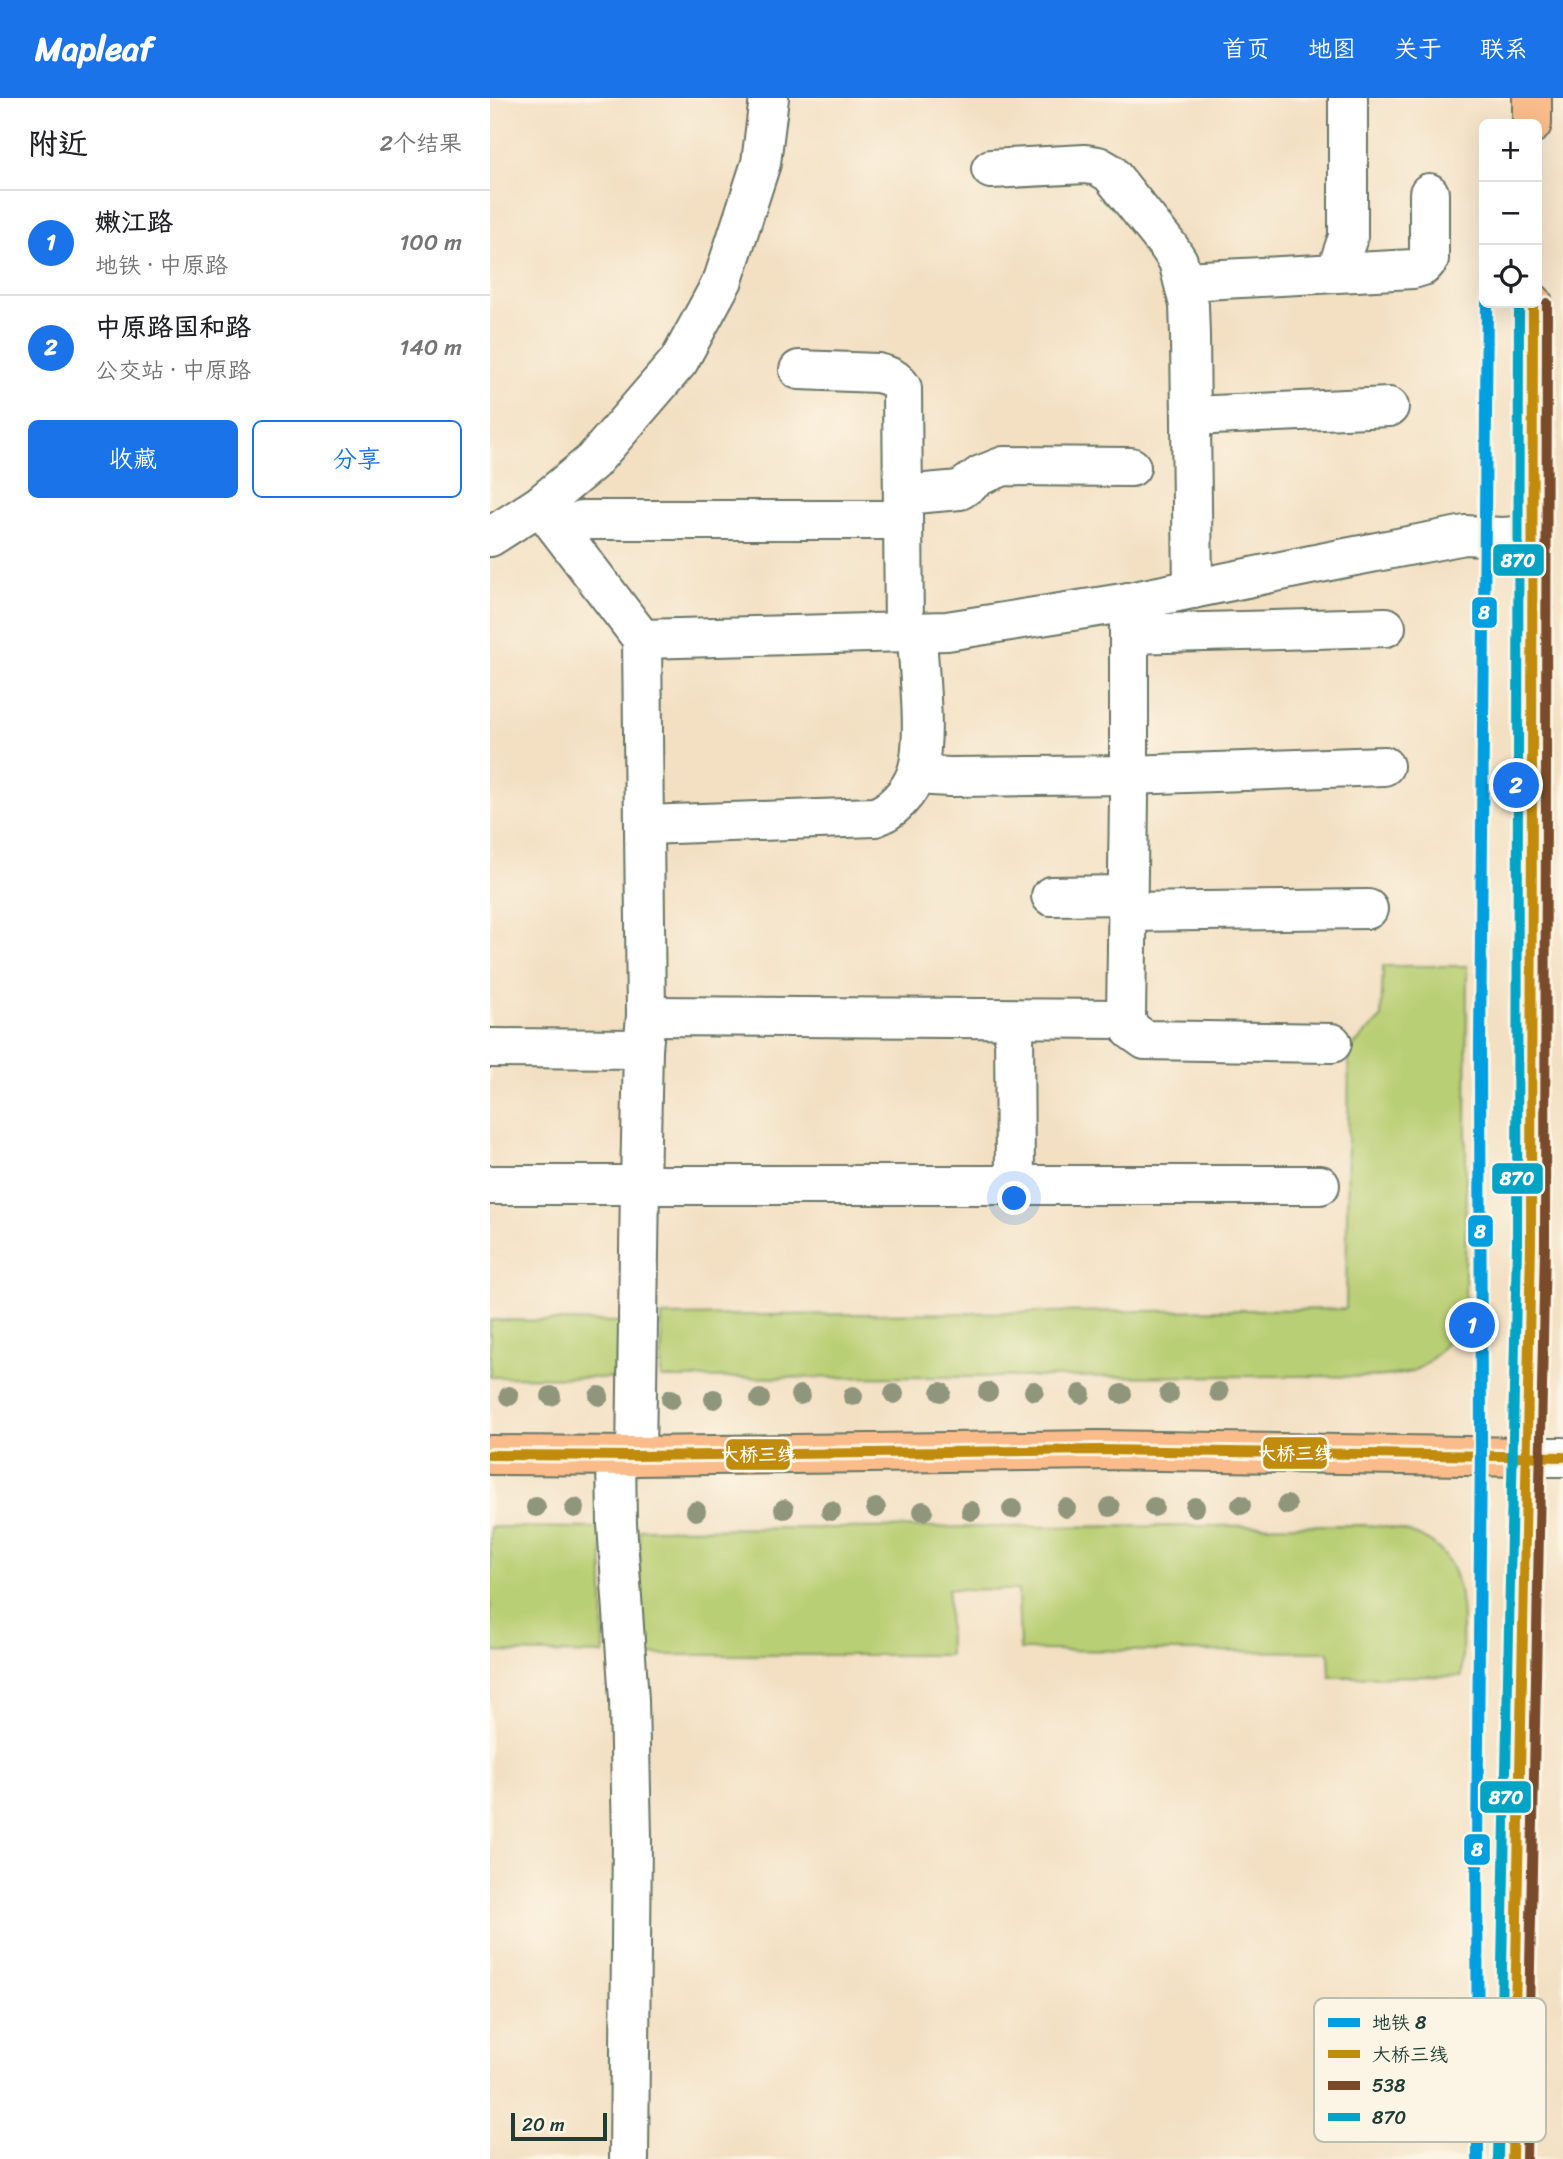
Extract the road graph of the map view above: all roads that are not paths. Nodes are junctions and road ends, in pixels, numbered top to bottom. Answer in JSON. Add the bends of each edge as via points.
{"nodes":[{"id":1,"x":769,"y":98,"type":"edge"},
{"id":2,"x":1348,"y":98,"type":"edge"},
{"id":3,"x":1532,"y":98,"type":"edge"},
{"id":4,"x":1532,"y":119,"type":"edge"},
{"id":5,"x":991,"y":169,"type":"dead end"},
{"id":6,"x":1429,"y":193,"type":"dead end"},
{"id":7,"x":1336,"y":272,"type":"junction"},
{"id":8,"x":1184,"y":281,"type":"junction"},
{"id":9,"x":1533,"y":308,"type":"edge"},
{"id":10,"x":799,"y":370,"type":"dead end"},
{"id":11,"x":1389,"y":408,"type":"dead end"},
{"id":12,"x":1191,"y":416,"type":"junction"},
{"id":13,"x":1132,"y":467,"type":"dead end"},
{"id":14,"x":903,"y":508,"type":"junction"},
{"id":15,"x":549,"y":516,"type":"junction"},
{"id":16,"x":1533,"y":535,"type":"junction"},
{"id":17,"x":490,"y":537,"type":"edge"},
{"id":18,"x":1193,"y":589,"type":"junction"},
{"id":19,"x":1129,"y":618,"type":"junction"},
{"id":20,"x":1386,"y":627,"type":"dead end"},
{"id":21,"x":911,"y":633,"type":"junction"},
{"id":22,"x":642,"y":639,"type":"junction"},
{"id":23,"x":1384,"y":766,"type":"dead end"},
{"id":24,"x":916,"y":775,"type":"junction"},
{"id":25,"x":1129,"y":775,"type":"junction"},
{"id":26,"x":644,"y":825,"type":"junction"},
{"id":27,"x":1051,"y":897,"type":"dead end"},
{"id":28,"x":1127,"y":904,"type":"junction"},
{"id":29,"x":1368,"y":909,"type":"dead end"},
{"id":30,"x":1014,"y":1019,"type":"junction"},
{"id":31,"x":1126,"y":1019,"type":"junction"},
{"id":32,"x":645,"y":1033,"type":"junction"},
{"id":33,"x":1332,"y":1043,"type":"dead end"},
{"id":34,"x":490,"y":1048,"type":"edge"},
{"id":35,"x":490,"y":1185,"type":"edge"},
{"id":36,"x":640,"y":1185,"type":"junction"},
{"id":37,"x":1015,"y":1185,"type":"junction"},
{"id":38,"x":1320,"y":1185,"type":"dead end"},
{"id":39,"x":490,"y":1455,"type":"edge"},
{"id":40,"x":626,"y":1456,"type":"junction"},
{"id":41,"x":1545,"y":1457,"type":"edge"},
{"id":42,"x":1520,"y":1998,"type":"edge"},
{"id":43,"x":629,"y":2159,"type":"edge"}],
"edges":[{"from":1,"to":15,"type":"lane","via":[[761,163],[723,280],[706,313],[679,361]]},
{"from":2,"to":7,"type":"lane","via":[[1348,237]]},
{"from":3,"to":4,"type":"main road"},
{"from":5,"to":8,"type":"lane","via":[[1098,166],[1110,173],[1169,247]]},
{"from":6,"to":7,"type":"lane","via":[[1429,258],[1423,266]]},
{"from":7,"to":8,"type":"lane"},
{"from":8,"to":12,"type":"lane","via":[[1189,305]]},
{"from":9,"to":16,"type":"main road"},
{"from":10,"to":14,"type":"lane","via":[[878,373],[898,381],[904,394]]},
{"from":11,"to":12,"type":"lane"},
{"from":12,"to":18,"type":"lane"},
{"from":13,"to":14,"type":"lane","via":[[1004,466],[981,475],[960,491]]},
{"from":14,"to":15,"type":"lane","via":[[582,520]]},
{"from":14,"to":21,"type":"lane"},
{"from":15,"to":17,"type":"lane"},
{"from":15,"to":22,"type":"lane"},
{"from":16,"to":18,"type":"lane","via":[[1465,535]]},
{"from":16,"to":41,"type":"main road","via":[[1531,1244]]},
{"from":18,"to":19,"type":"lane"},
{"from":19,"to":20,"type":"lane"},
{"from":19,"to":21,"type":"lane"},
{"from":19,"to":25,"type":"lane"},
{"from":21,"to":22,"type":"lane"},
{"from":21,"to":24,"type":"lane","via":[[921,749]]},
{"from":22,"to":26,"type":"lane"},
{"from":23,"to":25,"type":"lane"},
{"from":24,"to":25,"type":"lane"},
{"from":24,"to":26,"type":"lane","via":[[894,806],[875,817]]},
{"from":25,"to":28,"type":"lane"},
{"from":26,"to":32,"type":"lane"},
{"from":27,"to":28,"type":"lane"},
{"from":28,"to":29,"type":"lane"},
{"from":28,"to":31,"type":"lane"},
{"from":30,"to":31,"type":"lane"},
{"from":30,"to":32,"type":"lane"},
{"from":30,"to":37,"type":"lane"},
{"from":31,"to":33,"type":"lane","via":[[1130,1030],[1145,1040]]},
{"from":32,"to":34,"type":"lane"},
{"from":32,"to":36,"type":"lane"},
{"from":35,"to":36,"type":"lane"},
{"from":36,"to":37,"type":"lane"},
{"from":36,"to":40,"type":"lane"},
{"from":37,"to":38,"type":"lane"},
{"from":39,"to":40,"type":"main road"},
{"from":40,"to":41,"type":"main road","via":[[1099,1450]]},
{"from":40,"to":43,"type":"lane","via":[[617,1524],[630,1727]]},
{"from":41,"to":42,"type":"main road"}]}
